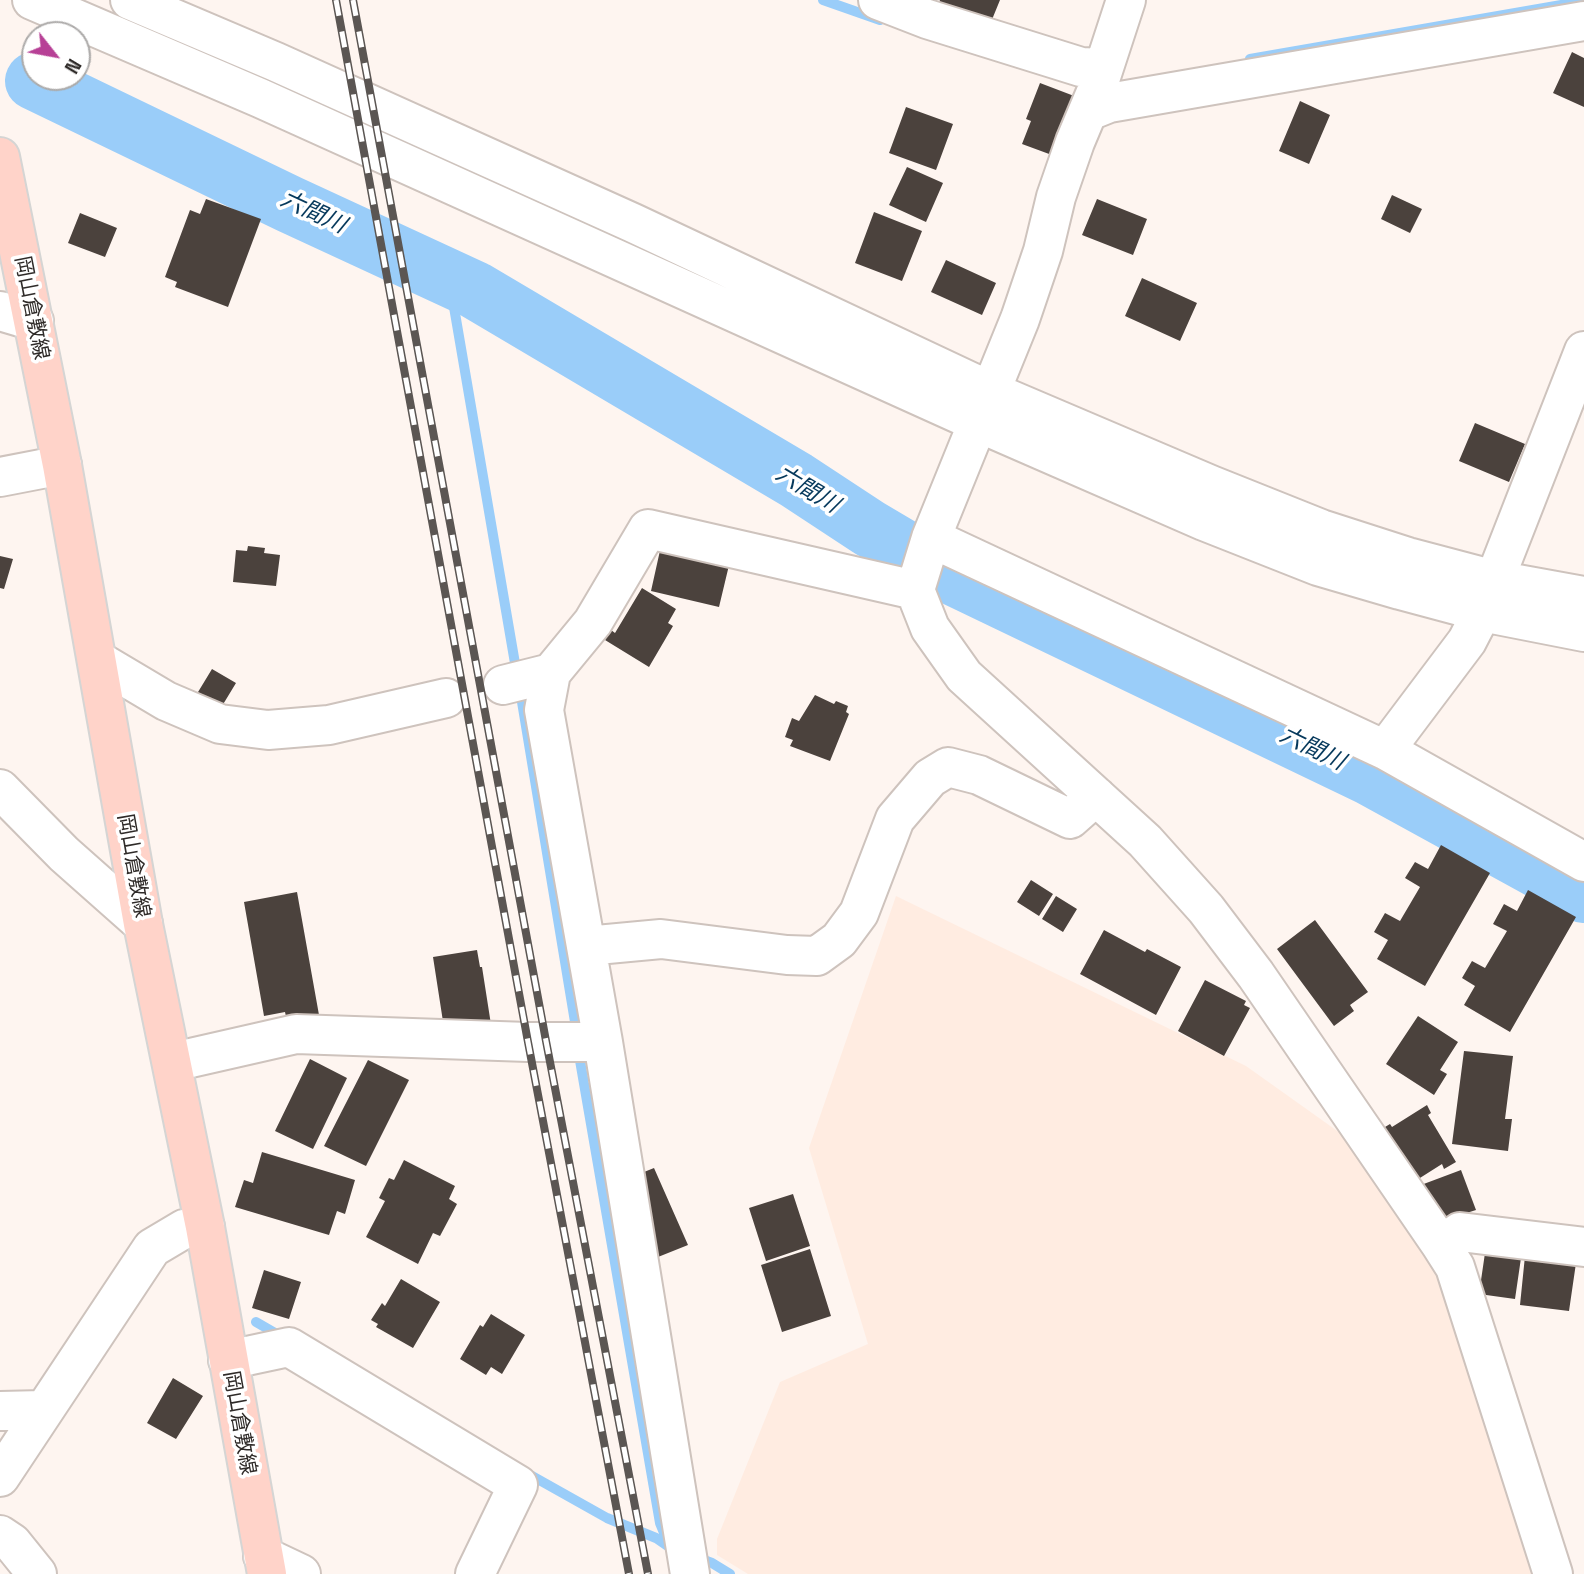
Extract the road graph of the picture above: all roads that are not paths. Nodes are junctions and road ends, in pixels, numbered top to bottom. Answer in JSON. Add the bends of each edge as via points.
{"nodes":[{"id":1,"x":32,"y":0,"type":"edge"},
{"id":2,"x":130,"y":0,"type":"edge"},
{"id":3,"x":878,"y":0,"type":"edge"},
{"id":4,"x":1126,"y":0,"type":"edge"},
{"id":5,"x":1584,"y":21,"type":"edge"},
{"id":6,"x":1097,"y":87,"type":"junction"},
{"id":7,"x":0,"y":157,"type":"edge"},
{"id":8,"x":17,"y":316,"type":"edge"},
{"id":9,"x":1584,"y":351,"type":"edge"},
{"id":10,"x":984,"y":406,"type":"junction"},
{"id":11,"x":62,"y":465,"type":"junction"},
{"id":12,"x":0,"y":477,"type":"edge"},
{"id":13,"x":923,"y":562,"type":"junction"},
{"id":14,"x":1489,"y":596,"type":"junction"},
{"id":15,"x":1584,"y":596,"type":"edge"},
{"id":16,"x":1584,"y":632,"type":"edge"},
{"id":17,"x":97,"y":660,"type":"junction"},
{"id":18,"x":446,"y":698,"type":"dead end"},
{"id":19,"x":1385,"y":750,"type":"junction"},
{"id":20,"x":0,"y":789,"type":"edge"},
{"id":21,"x":1096,"y":796,"type":"junction"},
{"id":22,"x":1584,"y":862,"type":"edge"},
{"id":23,"x":143,"y":924,"type":"junction"},
{"id":24,"x":586,"y":946,"type":"junction"},
{"id":25,"x":585,"y":1041,"type":"junction"},
{"id":26,"x":173,"y":1062,"type":"junction"},
{"id":27,"x":205,"y":1227,"type":"junction"},
{"id":28,"x":1441,"y":1245,"type":"junction"},
{"id":29,"x":1584,"y":1247,"type":"edge"},
{"id":30,"x":228,"y":1360,"type":"junction"},
{"id":31,"x":43,"y":1410,"type":"junction"},
{"id":32,"x":0,"y":1411,"type":"edge"},
{"id":33,"x":0,"y":1477,"type":"edge"},
{"id":34,"x":265,"y":1565,"type":"edge"},
{"id":35,"x":690,"y":1565,"type":"edge"},
{"id":36,"x":301,"y":1574,"type":"edge"},
{"id":37,"x":475,"y":1574,"type":"edge"},
{"id":38,"x":1553,"y":1574,"type":"edge"}],
"edges":[{"from":1,"to":10,"type":"street"},
{"from":2,"to":10,"type":"street","via":[[621,217]]},
{"from":3,"to":6,"type":"street","via":[[1081,66]]},
{"from":4,"to":6,"type":"street"},
{"from":5,"to":6,"type":"street","via":[[1109,103]]},
{"from":6,"to":10,"type":"street","via":[[1059,186],[1020,319]]},
{"from":7,"to":8,"type":"main road","name":"岡山倉敷線"},
{"from":8,"to":11,"type":"main road","name":"岡山倉敷線"},
{"from":9,"to":14,"type":"street"},
{"from":10,"to":13,"type":"street"},
{"from":10,"to":14,"type":"street","via":[[1143,495],[1318,566]]},
{"from":11,"to":12,"type":"street"},
{"from":11,"to":17,"type":"main road","name":"岡山倉敷線"},
{"from":13,"to":19,"type":"street"},
{"from":13,"to":21,"type":"street","via":[[930,628],[964,676]]},
{"from":13,"to":24,"type":"street","via":[[648,529],[593,622],[522,680],[544,710]]},
{"from":14,"to":15,"type":"street"},
{"from":14,"to":16,"type":"street"},
{"from":14,"to":19,"type":"street","via":[[1467,641]]},
{"from":17,"to":18,"type":"street","via":[[166,701],[220,724],[268,730],[329,725]]},
{"from":17,"to":23,"type":"main road","name":"岡山倉敷線"},
{"from":19,"to":22,"type":"street"},
{"from":20,"to":23,"type":"street"},
{"from":21,"to":24,"type":"street","via":[[1070,819],[979,775],[948,767],[930,778],[895,819],[859,913],[839,940],[817,956],[661,939]]},
{"from":21,"to":28,"type":"street","via":[[1145,841],[1206,909]]},
{"from":23,"to":26,"type":"main road","name":"岡山倉敷線"},
{"from":24,"to":25,"type":"street"},
{"from":25,"to":26,"type":"street","via":[[296,1034]]},
{"from":25,"to":35,"type":"street"},
{"from":26,"to":27,"type":"main road","name":"岡山倉敷線"},
{"from":27,"to":30,"type":"main road","name":"岡山倉敷線"},
{"from":27,"to":31,"type":"street","via":[[184,1229],[152,1248]]},
{"from":28,"to":29,"type":"street","via":[[1460,1232]]},
{"from":28,"to":38,"type":"street","via":[[1455,1267]]},
{"from":30,"to":34,"type":"main road","name":"岡山倉敷線"},
{"from":30,"to":37,"type":"street","via":[[289,1348],[518,1485]]},
{"from":31,"to":32,"type":"street"},
{"from":31,"to":33,"type":"street"},
{"from":34,"to":36,"type":"street"}]}
